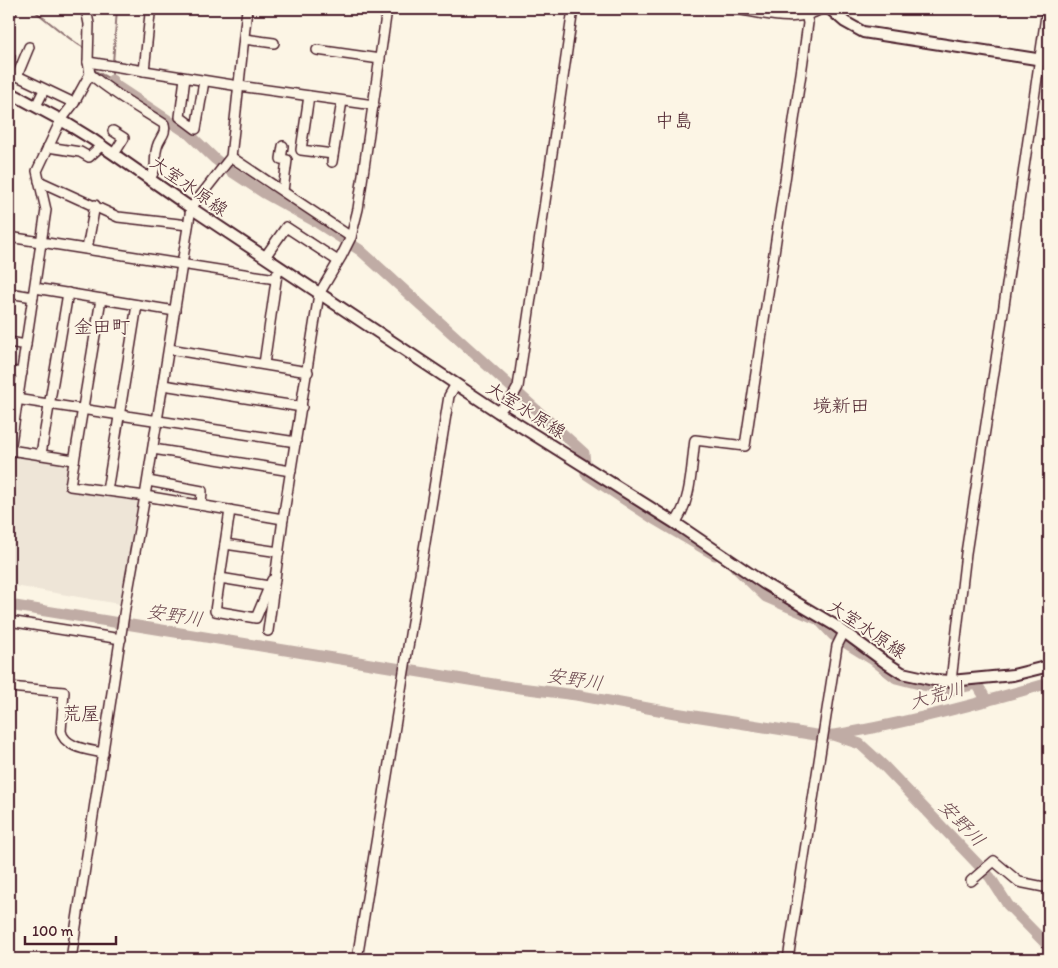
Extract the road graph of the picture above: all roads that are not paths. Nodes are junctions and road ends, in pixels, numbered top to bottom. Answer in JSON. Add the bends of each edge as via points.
{"nodes":[{"id":1,"x":86,"y":9,"type":"edge"},
{"id":2,"x":247,"y":9,"type":"edge"},
{"id":3,"x":387,"y":9,"type":"edge"},
{"id":4,"x":573,"y":9,"type":"edge"},
{"id":5,"x":736,"y":9,"type":"edge"},
{"id":6,"x":821,"y":9,"type":"edge"},
{"id":7,"x":830,"y":9,"type":"edge"},
{"id":8,"x":1047,"y":9,"type":"edge"},
{"id":9,"x":150,"y":14,"type":"dead end"},
{"id":10,"x":806,"y":14,"type":"junction"},
{"id":11,"x":244,"y":39,"type":"junction"},
{"id":12,"x":274,"y":43,"type":"dead end"},
{"id":13,"x":29,"y":47,"type":"dead end"},
{"id":14,"x":317,"y":50,"type":"dead end"},
{"id":15,"x":380,"y":59,"type":"junction"},
{"id":16,"x":1045,"y":60,"type":"edge"},
{"id":17,"x":88,"y":62,"type":"junction"},
{"id":18,"x":144,"y":71,"type":"junction"},
{"id":19,"x":13,"y":74,"type":"edge"},
{"id":20,"x":90,"y":74,"type":"junction"},
{"id":21,"x":185,"y":78,"type":"junction"},
{"id":22,"x":204,"y":81,"type":"junction"},
{"id":23,"x":239,"y":86,"type":"junction"},
{"id":24,"x":44,"y":90,"type":"junction"},
{"id":25,"x":9,"y":92,"type":"edge"},
{"id":26,"x":310,"y":96,"type":"junction"},
{"id":27,"x":342,"y":101,"type":"junction"},
{"id":28,"x":74,"y":102,"type":"junction"},
{"id":29,"x":374,"y":105,"type":"junction"},
{"id":30,"x":36,"y":106,"type":"junction"},
{"id":31,"x":61,"y":120,"type":"junction"},
{"id":32,"x":113,"y":130,"type":"dead end"},
{"id":33,"x":102,"y":145,"type":"junction"},
{"id":34,"x":283,"y":146,"type":"dead end"},
{"id":35,"x":48,"y":147,"type":"junction"},
{"id":36,"x":114,"y":154,"type":"junction"},
{"id":37,"x":232,"y":157,"type":"junction"},
{"id":38,"x":150,"y":179,"type":"junction"},
{"id":39,"x":39,"y":181,"type":"junction"},
{"id":40,"x":283,"y":191,"type":"junction"},
{"id":41,"x":95,"y":205,"type":"junction"},
{"id":42,"x":191,"y":208,"type":"junction"},
{"id":43,"x":188,"y":225,"type":"junction"},
{"id":44,"x":9,"y":237,"type":"edge"},
{"id":45,"x":351,"y":237,"type":"junction"},
{"id":46,"x":42,"y":242,"type":"junction"},
{"id":47,"x":87,"y":249,"type":"junction"},
{"id":48,"x":265,"y":257,"type":"junction"},
{"id":49,"x":338,"y":261,"type":"junction"},
{"id":50,"x":182,"y":264,"type":"junction"},
{"id":51,"x":278,"y":266,"type":"junction"},
{"id":52,"x":276,"y":279,"type":"junction"},
{"id":53,"x":34,"y":292,"type":"junction"},
{"id":54,"x":9,"y":293,"type":"edge"},
{"id":55,"x":68,"y":293,"type":"junction"},
{"id":56,"x":319,"y":294,"type":"junction"},
{"id":57,"x":101,"y":299,"type":"junction"},
{"id":58,"x":137,"y":305,"type":"junction"},
{"id":59,"x":174,"y":311,"type":"junction"},
{"id":60,"x":9,"y":342,"type":"edge"},
{"id":61,"x":26,"y":345,"type":"junction"},
{"id":62,"x":169,"y":349,"type":"junction"},
{"id":63,"x":264,"y":364,"type":"junction"},
{"id":64,"x":9,"y":371,"type":"edge"},
{"id":65,"x":308,"y":372,"type":"junction"},
{"id":66,"x":22,"y":373,"type":"junction"},
{"id":67,"x":456,"y":384,"type":"junction"},
{"id":68,"x":163,"y":385,"type":"junction"},
{"id":69,"x":13,"y":399,"type":"edge"},
{"id":70,"x":49,"y":404,"type":"junction"},
{"id":71,"x":302,"y":406,"type":"junction"},
{"id":72,"x":84,"y":409,"type":"junction"},
{"id":73,"x":498,"y":412,"type":"junction"},
{"id":74,"x":119,"y":415,"type":"junction"},
{"id":75,"x":157,"y":421,"type":"junction"},
{"id":76,"x":296,"y":442,"type":"junction"},
{"id":77,"x":153,"y":449,"type":"junction"},
{"id":78,"x":41,"y":454,"type":"junction"},
{"id":79,"x":74,"y":460,"type":"junction"},
{"id":80,"x":291,"y":471,"type":"junction"},
{"id":81,"x":148,"y":481,"type":"junction"},
{"id":82,"x":107,"y":491,"type":"junction"},
{"id":83,"x":146,"y":496,"type":"junction"},
{"id":84,"x":201,"y":505,"type":"junction"},
{"id":85,"x":230,"y":510,"type":"junction"},
{"id":86,"x":284,"y":519,"type":"junction"},
{"id":87,"x":675,"y":523,"type":"junction"},
{"id":88,"x":225,"y":544,"type":"junction"},
{"id":89,"x":279,"y":552,"type":"junction"},
{"id":90,"x":277,"y":568,"type":"junction"},
{"id":91,"x":220,"y":578,"type":"junction"},
{"id":92,"x":269,"y":586,"type":"junction"},
{"id":93,"x":9,"y":621,"type":"edge"},
{"id":94,"x":268,"y":631,"type":"dead end"},
{"id":95,"x":841,"y":636,"type":"junction"},
{"id":96,"x":121,"y":637,"type":"junction"},
{"id":97,"x":1049,"y":666,"type":"edge"},
{"id":98,"x":951,"y":681,"type":"junction"},
{"id":99,"x":9,"y":687,"type":"edge"},
{"id":100,"x":103,"y":753,"type":"junction"},
{"id":101,"x":973,"y":879,"type":"dead end"},
{"id":102,"x":1049,"y":888,"type":"edge"},
{"id":103,"x":71,"y":959,"type":"edge"},
{"id":104,"x":357,"y":959,"type":"edge"},
{"id":105,"x":788,"y":959,"type":"edge"}],
"edges":[{"from":1,"to":17,"type":"street"},
{"from":2,"to":11,"type":"street"},
{"from":3,"to":15,"type":"street"},
{"from":4,"to":73,"type":"street","via":[[518,387]]},
{"from":5,"to":10,"type":"street","via":[[786,16]]},
{"from":6,"to":10,"type":"street"},
{"from":7,"to":16,"type":"main road","via":[[845,22],[868,33]]},
{"from":8,"to":16,"type":"street"},
{"from":9,"to":18,"type":"street"},
{"from":10,"to":87,"type":"street","via":[[808,23],[802,67],[745,446],[694,440],[687,498]]},
{"from":11,"to":12,"type":"street"},
{"from":11,"to":23,"type":"street"},
{"from":13,"to":19,"type":"street"},
{"from":14,"to":15,"type":"street"},
{"from":15,"to":29,"type":"street"},
{"from":16,"to":98,"type":"street","via":[[966,553]]},
{"from":17,"to":18,"type":"street"},
{"from":17,"to":20,"type":"street"},
{"from":18,"to":21,"type":"street"},
{"from":19,"to":24,"type":"street"},
{"from":20,"to":28,"type":"street"},
{"from":20,"to":38,"type":"street","via":[[107,89],[164,124],[165,132],[157,147],[156,166]]},
{"from":21,"to":22,"type":"street"},
{"from":21,"to":22,"type":"street","via":[[180,117],[196,129]]},
{"from":22,"to":23,"type":"street"},
{"from":23,"to":26,"type":"street"},
{"from":23,"to":37,"type":"street"},
{"from":24,"to":28,"type":"street"},
{"from":24,"to":30,"type":"street"},
{"from":25,"to":30,"type":"main road","name":"大室水原線"},
{"from":26,"to":27,"type":"street"},
{"from":26,"to":27,"type":"street","via":[[301,150],[333,158]]},
{"from":27,"to":29,"type":"street"},
{"from":28,"to":31,"type":"street"},
{"from":29,"to":45,"type":"street"},
{"from":30,"to":31,"type":"main road","name":"大室水原線"},
{"from":31,"to":33,"type":"main road","name":"大室水原線"},
{"from":31,"to":35,"type":"street"},
{"from":32,"to":36,"type":"street","via":[[124,138]]},
{"from":33,"to":35,"type":"street","via":[[89,158],[80,152]]},
{"from":33,"to":36,"type":"main road","name":"大室水原線"},
{"from":34,"to":40,"type":"street","via":[[281,159],[287,160]]},
{"from":35,"to":39,"type":"street","via":[[37,172]]},
{"from":36,"to":38,"type":"main road","name":"大室水原線"},
{"from":37,"to":40,"type":"street"},
{"from":37,"to":42,"type":"street"},
{"from":38,"to":42,"type":"main road","name":"大室水原線"},
{"from":39,"to":41,"type":"street"},
{"from":39,"to":46,"type":"street","via":[[46,210]]},
{"from":40,"to":45,"type":"street"},
{"from":41,"to":43,"type":"street","via":[[118,217]]},
{"from":41,"to":47,"type":"street"},
{"from":42,"to":43,"type":"street"},
{"from":42,"to":48,"type":"main road","name":"大室水原線"},
{"from":43,"to":50,"type":"street"},
{"from":44,"to":46,"type":"street"},
{"from":45,"to":49,"type":"street"},
{"from":46,"to":47,"type":"street"},
{"from":46,"to":53,"type":"street"},
{"from":47,"to":50,"type":"street"},
{"from":48,"to":49,"type":"street","via":[[286,226]]},
{"from":48,"to":51,"type":"main road","name":"大室水原線"},
{"from":49,"to":56,"type":"street"},
{"from":50,"to":52,"type":"street"},
{"from":50,"to":59,"type":"street"},
{"from":51,"to":52,"type":"street"},
{"from":51,"to":56,"type":"main road","name":"大室水原線"},
{"from":52,"to":63,"type":"street"},
{"from":53,"to":54,"type":"street"},
{"from":53,"to":55,"type":"street"},
{"from":53,"to":61,"type":"street"},
{"from":55,"to":57,"type":"street"},
{"from":55,"to":70,"type":"street"},
{"from":56,"to":65,"type":"street"},
{"from":56,"to":67,"type":"main road","name":"大室水原線"},
{"from":57,"to":58,"type":"street"},
{"from":57,"to":72,"type":"street"},
{"from":58,"to":59,"type":"street"},
{"from":58,"to":74,"type":"street"},
{"from":59,"to":62,"type":"street"},
{"from":60,"to":61,"type":"street"},
{"from":61,"to":66,"type":"street"},
{"from":62,"to":63,"type":"street"},
{"from":62,"to":68,"type":"street"},
{"from":63,"to":65,"type":"street"},
{"from":64,"to":66,"type":"street"},
{"from":65,"to":71,"type":"street"},
{"from":66,"to":69,"type":"street"},
{"from":67,"to":73,"type":"main road","name":"大室水原線"},
{"from":67,"to":104,"type":"street","via":[[449,396]]},
{"from":68,"to":71,"type":"street"},
{"from":68,"to":75,"type":"street"},
{"from":69,"to":70,"type":"street"},
{"from":69,"to":78,"type":"street","via":[[10,450]]},
{"from":70,"to":72,"type":"street"},
{"from":70,"to":78,"type":"street"},
{"from":71,"to":76,"type":"street"},
{"from":72,"to":74,"type":"street"},
{"from":72,"to":79,"type":"street"},
{"from":73,"to":87,"type":"main road","name":"大室水原線"},
{"from":74,"to":75,"type":"street"},
{"from":74,"to":82,"type":"street"},
{"from":75,"to":76,"type":"street"},
{"from":75,"to":77,"type":"street"},
{"from":76,"to":80,"type":"street"},
{"from":77,"to":80,"type":"street"},
{"from":77,"to":81,"type":"street"},
{"from":78,"to":79,"type":"street"},
{"from":79,"to":82,"type":"street","via":[[70,486]]},
{"from":80,"to":86,"type":"street"},
{"from":81,"to":83,"type":"street"},
{"from":81,"to":84,"type":"street","via":[[202,491]]},
{"from":82,"to":83,"type":"street"},
{"from":83,"to":84,"type":"street"},
{"from":83,"to":96,"type":"street"},
{"from":84,"to":85,"type":"street"},
{"from":85,"to":86,"type":"street"},
{"from":85,"to":88,"type":"street"},
{"from":86,"to":89,"type":"street"},
{"from":87,"to":95,"type":"main road","name":"大室水原線"},
{"from":88,"to":89,"type":"street"},
{"from":88,"to":91,"type":"street"},
{"from":89,"to":90,"type":"street"},
{"from":90,"to":92,"type":"street"},
{"from":90,"to":94,"type":"street"},
{"from":91,"to":92,"type":"street"},
{"from":91,"to":92,"type":"street","via":[[215,611],[256,618]]},
{"from":93,"to":96,"type":"street"},
{"from":95,"to":98,"type":"main road","name":"大室水原線","via":[[902,673]]},
{"from":95,"to":105,"type":"street"},
{"from":96,"to":100,"type":"street"},
{"from":97,"to":98,"type":"main road","name":"大室水原線"},
{"from":99,"to":100,"type":"street","via":[[64,692],[62,736],[76,747]]},
{"from":100,"to":103,"type":"street"},
{"from":101,"to":102,"type":"street","via":[[994,861],[1019,882]]}]}
